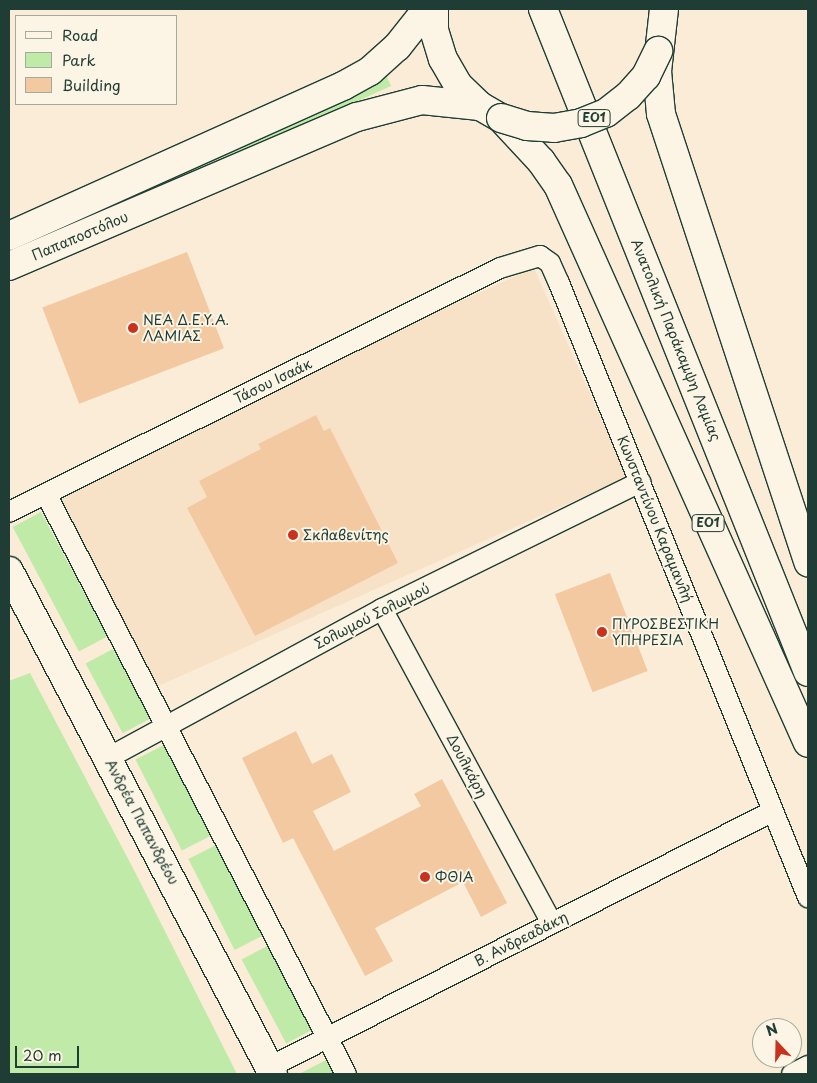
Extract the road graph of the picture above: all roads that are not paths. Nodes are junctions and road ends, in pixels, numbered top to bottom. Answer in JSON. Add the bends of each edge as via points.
{"nodes":[{"id":1,"x":427,"y":9,"type":"edge"},
{"id":2,"x":434,"y":9,"type":"edge"},
{"id":3,"x":543,"y":9,"type":"edge"},
{"id":4,"x":664,"y":9,"type":"edge"},
{"id":5,"x":676,"y":9,"type":"edge"},
{"id":6,"x":659,"y":44,"type":"junction"},
{"id":7,"x":491,"y":112,"type":"junction"},
{"id":8,"x":15,"y":233,"type":"edge"},
{"id":9,"x":540,"y":256,"type":"joint"},
{"id":10,"x":9,"y":266,"type":"edge"},
{"id":11,"x":640,"y":482,"type":"junction"},
{"id":12,"x":46,"y":494,"type":"junction"},
{"id":13,"x":789,"y":499,"type":"junction"},
{"id":14,"x":9,"y":512,"type":"edge"},
{"id":15,"x":808,"y":549,"type":"edge"},
{"id":16,"x":808,"y":562,"type":"edge"},
{"id":17,"x":9,"y":571,"type":"edge"},
{"id":18,"x":382,"y":610,"type":"junction"},
{"id":19,"x":808,"y":672,"type":"edge"},
{"id":20,"x":168,"y":725,"type":"junction"},
{"id":21,"x":808,"y":743,"type":"edge"},
{"id":22,"x":108,"y":758,"type":"junction"},
{"id":23,"x":773,"y":811,"type":"junction"},
{"id":24,"x":808,"y":897,"type":"edge"},
{"id":25,"x":552,"y":923,"type":"junction"},
{"id":26,"x":326,"y":1037,"type":"junction"},
{"id":27,"x":808,"y":1066,"type":"edge"},
{"id":28,"x":272,"y":1071,"type":"edge"},
{"id":29,"x":346,"y":1074,"type":"edge"},
{"id":30,"x":792,"y":1074,"type":"edge"}],
"edges":[{"from":1,"to":8,"type":"main road","via":[[397,47],[370,71],[343,86]]},
{"from":2,"to":7,"type":"main road","number":"ΕΟ1","via":[[434,30],[443,59],[458,85]]},
{"from":3,"to":19,"type":"main road","name":"Ανατολική Παράκαμψη Λαμίας"},
{"from":4,"to":6,"type":"main road","number":"ΕΟ1"},
{"from":5,"to":6,"type":"main road","number":"ΕΟ1"},
{"from":6,"to":7,"type":"main road","number":"ΕΟ1","bridge":true,"via":[[646,76],[628,96],[581,124],[554,128],[527,126]]},
{"from":6,"to":13,"type":"main road","number":"ΕΟ1","via":[[657,89],[661,114],[747,383]]},
{"from":7,"to":10,"type":"main road","name":"Παπαποστόλου","via":[[422,100],[357,117]]},
{"from":7,"to":21,"type":"main road","number":"ΕΟ1","via":[[541,161],[558,185]]},
{"from":9,"to":11,"type":"street","name":"Κωνσταντίνου Καραμανλή","via":[[550,263]]},
{"from":9,"to":12,"type":"street","name":"Τάσου Ισαάκ","via":[[500,268]]},
{"from":11,"to":18,"type":"street","name":"Σολωμού Σολωμού"},
{"from":11,"to":23,"type":"street","name":"Κωνσταντίνου Καραμανλή"},
{"from":12,"to":14,"type":"street","name":"Τάσου Ισαάκ"},
{"from":12,"to":20,"type":"street"},
{"from":13,"to":15,"type":"street"},
{"from":13,"to":16,"type":"main road","number":"ΕΟ1"},
{"from":17,"to":22,"type":"main road","name":"Ανδρέα Παπανδρέου"},
{"from":18,"to":20,"type":"street","name":"Σολωμού Σολωμού"},
{"from":18,"to":25,"type":"street","name":"Δουλκάρη"},
{"from":20,"to":22,"type":"street","name":"Σολωμού Σολωμού"},
{"from":20,"to":26,"type":"street"},
{"from":22,"to":28,"type":"main road","name":"Ανδρέα Παπανδρέου"},
{"from":23,"to":24,"type":"street","name":"Κωνσταντίνου Καραμανλή"},
{"from":23,"to":25,"type":"street","name":"Β. Ανδρεαδάκη"},
{"from":25,"to":26,"type":"street","name":"Β. Ανδρεαδάκη"},
{"from":26,"to":28,"type":"street","name":"Β. Ανδρεαδάκη"},
{"from":26,"to":29,"type":"street"},
{"from":27,"to":30,"type":"street"}]}
